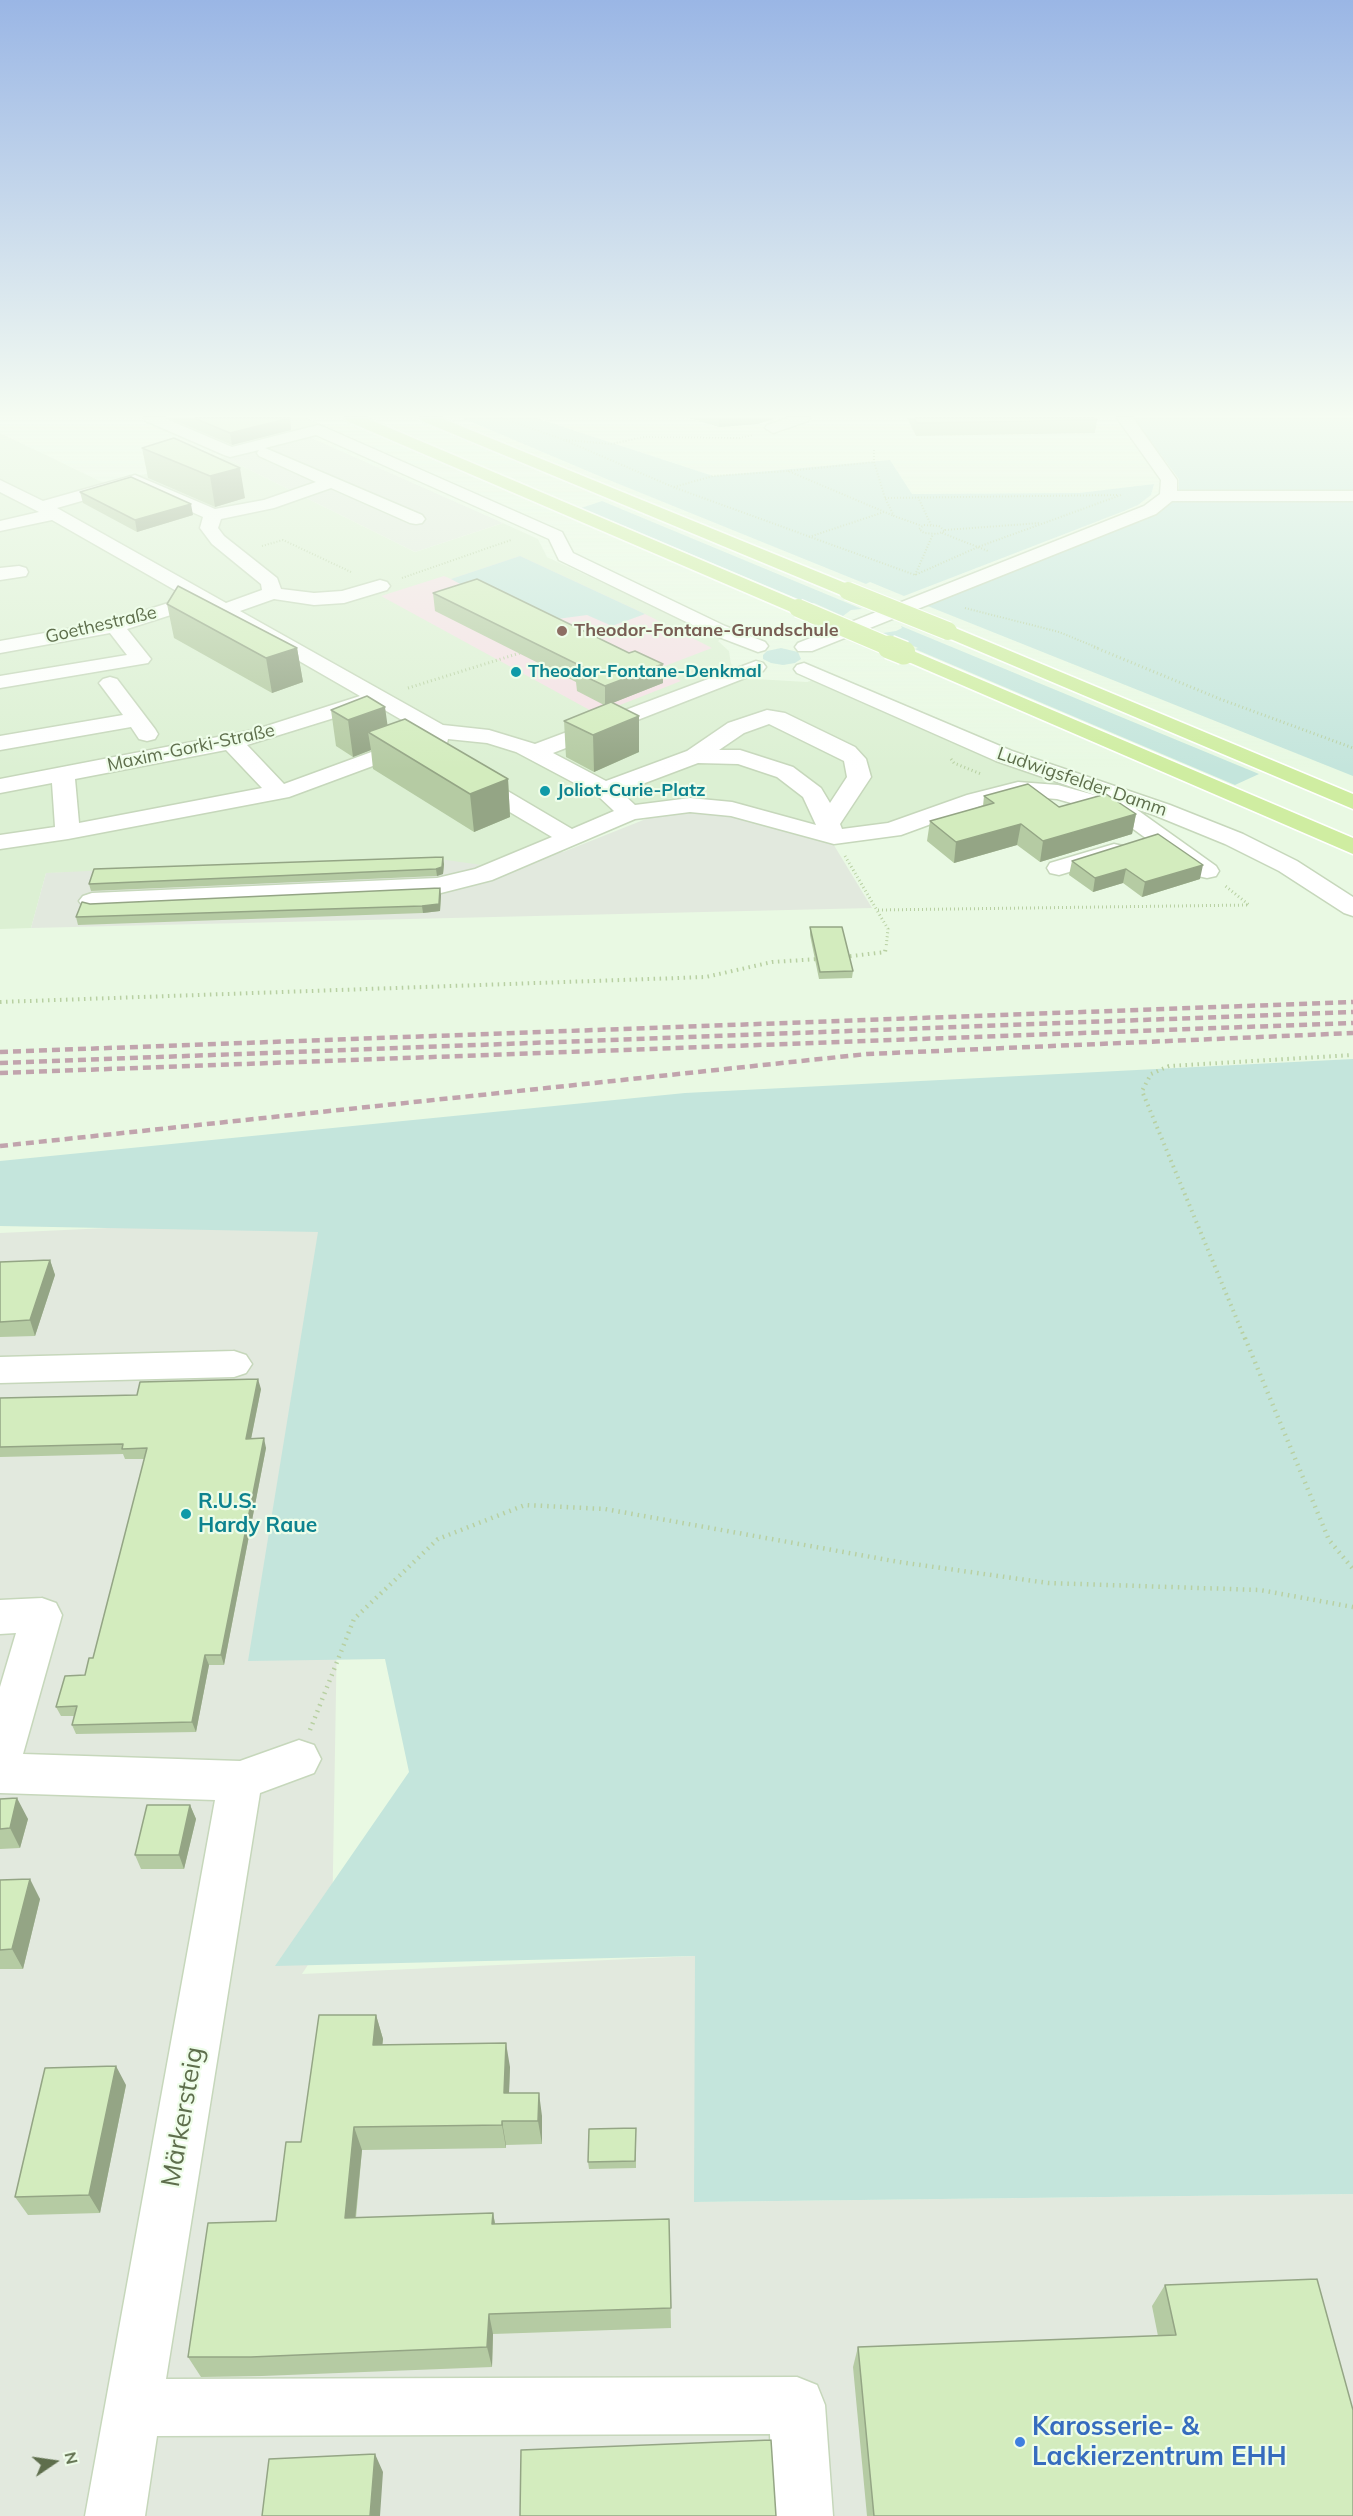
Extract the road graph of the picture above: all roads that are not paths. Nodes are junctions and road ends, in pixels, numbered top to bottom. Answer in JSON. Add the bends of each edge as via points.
{"nodes":[{"id":1,"x":90,"y":535,"type":"edge"},
{"id":2,"x":215,"y":535,"type":"edge"},
{"id":3,"x":555,"y":535,"type":"edge"},
{"id":4,"x":629,"y":535,"type":"edge"},
{"id":5,"x":713,"y":535,"type":"edge"},
{"id":6,"x":1086,"y":535,"type":"edge"},
{"id":7,"x":380,"y":586,"type":"road end"},
{"id":8,"x":271,"y":593,"type":"junction"},
{"id":9,"x":201,"y":599,"type":"junction"},
{"id":10,"x":223,"y":610,"type":"junction"},
{"id":11,"x":115,"y":626,"type":"junction"},
{"id":12,"x":0,"y":647,"type":"edge"},
{"id":13,"x":805,"y":647,"type":"junction"},
{"id":14,"x":768,"y":664,"type":"junction"},
{"id":15,"x":804,"y":669,"type":"junction"},
{"id":16,"x":0,"y":682,"type":"edge"},
{"id":17,"x":110,"y":683,"type":"dead end"},
{"id":18,"x":378,"y":697,"type":"junction"},
{"id":19,"x":134,"y":720,"type":"junction"},
{"id":20,"x":437,"y":734,"type":"junction"},
{"id":21,"x":231,"y":742,"type":"junction"},
{"id":22,"x":0,"y":743,"type":"edge"},
{"id":23,"x":534,"y":752,"type":"junction"},
{"id":24,"x":165,"y":756,"type":"junction"},
{"id":25,"x":695,"y":756,"type":"junction"},
{"id":26,"x":63,"y":775,"type":"junction"},
{"id":27,"x":0,"y":786,"type":"edge"},
{"id":28,"x":604,"y":790,"type":"junction"},
{"id":29,"x":279,"y":792,"type":"junction"},
{"id":30,"x":1353,"y":802,"type":"edge"},
{"id":31,"x":630,"y":813,"type":"junction"},
{"id":32,"x":831,"y":831,"type":"junction"},
{"id":33,"x":68,"y":832,"type":"junction"},
{"id":34,"x":1159,"y":836,"type":"junction"},
{"id":35,"x":571,"y":838,"type":"junction"},
{"id":36,"x":0,"y":842,"type":"edge"},
{"id":37,"x":1353,"y":847,"type":"edge"},
{"id":38,"x":1059,"y":868,"type":"dead end"},
{"id":39,"x":1207,"y":871,"type":"road end"},
{"id":40,"x":92,"y":901,"type":"edge"},
{"id":41,"x":1353,"y":908,"type":"edge"},
{"id":42,"x":234,"y":1364,"type":"dead end"},
{"id":43,"x":0,"y":1370,"type":"edge"},
{"id":44,"x":0,"y":1617,"type":"edge"},
{"id":45,"x":299,"y":1758,"type":"road end"},
{"id":46,"x":0,"y":1759,"type":"edge"},
{"id":47,"x":0,"y":1773,"type":"edge"},
{"id":48,"x":240,"y":1781,"type":"junction"},
{"id":49,"x":134,"y":2408,"type":"junction"},
{"id":50,"x":116,"y":2516,"type":"edge"},
{"id":51,"x":803,"y":2516,"type":"edge"}],
"edges":[{"from":1,"to":9,"type":"street"},
{"from":2,"to":8,"type":"street","via":[[270,582]]},
{"from":3,"to":14,"type":"street","via":[[566,556],[718,630]]},
{"from":4,"to":37,"type":"highway","bridge":true},
{"from":5,"to":30,"type":"highway","bridge":true},
{"from":6,"to":13,"type":"street"},
{"from":7,"to":8,"type":"street","via":[[344,597],[314,599]]},
{"from":8,"to":10,"type":"street"},
{"from":9,"to":10,"type":"street"},
{"from":9,"to":11,"type":"street","name":"Goethestraße"},
{"from":10,"to":18,"type":"street"},
{"from":11,"to":12,"type":"street","name":"Goethestraße"},
{"from":11,"to":16,"type":"street","via":[[141,659]]},
{"from":13,"to":14,"type":"street","via":[[781,643]]},
{"from":13,"to":15,"type":"street","via":[[816,658]]},
{"from":14,"to":15,"type":"street"},
{"from":14,"to":23,"type":"street"},
{"from":15,"to":41,"type":"street","name":"Ludwigsfelder Damm","via":[[1004,756],[1216,831],[1288,866]]},
{"from":17,"to":19,"type":"street"},
{"from":18,"to":20,"type":"street"},
{"from":18,"to":21,"type":"street","name":"Maxim-Gorki-Straße"},
{"from":19,"to":22,"type":"street"},
{"from":19,"to":24,"type":"street"},
{"from":20,"to":23,"type":"street","via":[[489,737]]},
{"from":20,"to":29,"type":"street"},
{"from":20,"to":35,"type":"street","via":[[435,747],[440,761]]},
{"from":21,"to":24,"type":"street","name":"Maxim-Gorki-Straße"},
{"from":21,"to":29,"type":"street"},
{"from":23,"to":28,"type":"street"},
{"from":24,"to":26,"type":"street","name":"Maxim-Gorki-Straße"},
{"from":25,"to":28,"type":"street"},
{"from":25,"to":32,"type":"street","via":[[740,757],[785,772],[813,793]]},
{"from":25,"to":32,"type":"street","via":[[736,728],[767,717],[777,718],[847,752],[855,759],[859,777]]},
{"from":26,"to":27,"type":"street","name":"Maxim-Gorki-Straße"},
{"from":26,"to":33,"type":"street"},
{"from":28,"to":31,"type":"street"},
{"from":29,"to":33,"type":"street"},
{"from":31,"to":32,"type":"street","via":[[690,805],[732,809]]},
{"from":31,"to":35,"type":"street"},
{"from":32,"to":34,"type":"street","via":[[892,830],[1018,789],[1058,792],[1122,810]]},
{"from":33,"to":36,"type":"street"},
{"from":34,"to":38,"type":"street"},
{"from":34,"to":39,"type":"street"},
{"from":35,"to":40,"type":"street","via":[[483,875],[437,886]]},
{"from":42,"to":43,"type":"street"},
{"from":44,"to":46,"type":"street","via":[[42,1615]]},
{"from":45,"to":48,"type":"street"},
{"from":47,"to":48,"type":"street"},
{"from":48,"to":49,"type":"street","name":"Märkersteig"},
{"from":49,"to":50,"type":"street","name":"Märkersteig"},
{"from":49,"to":51,"type":"street","via":[[797,2405]]}]}
